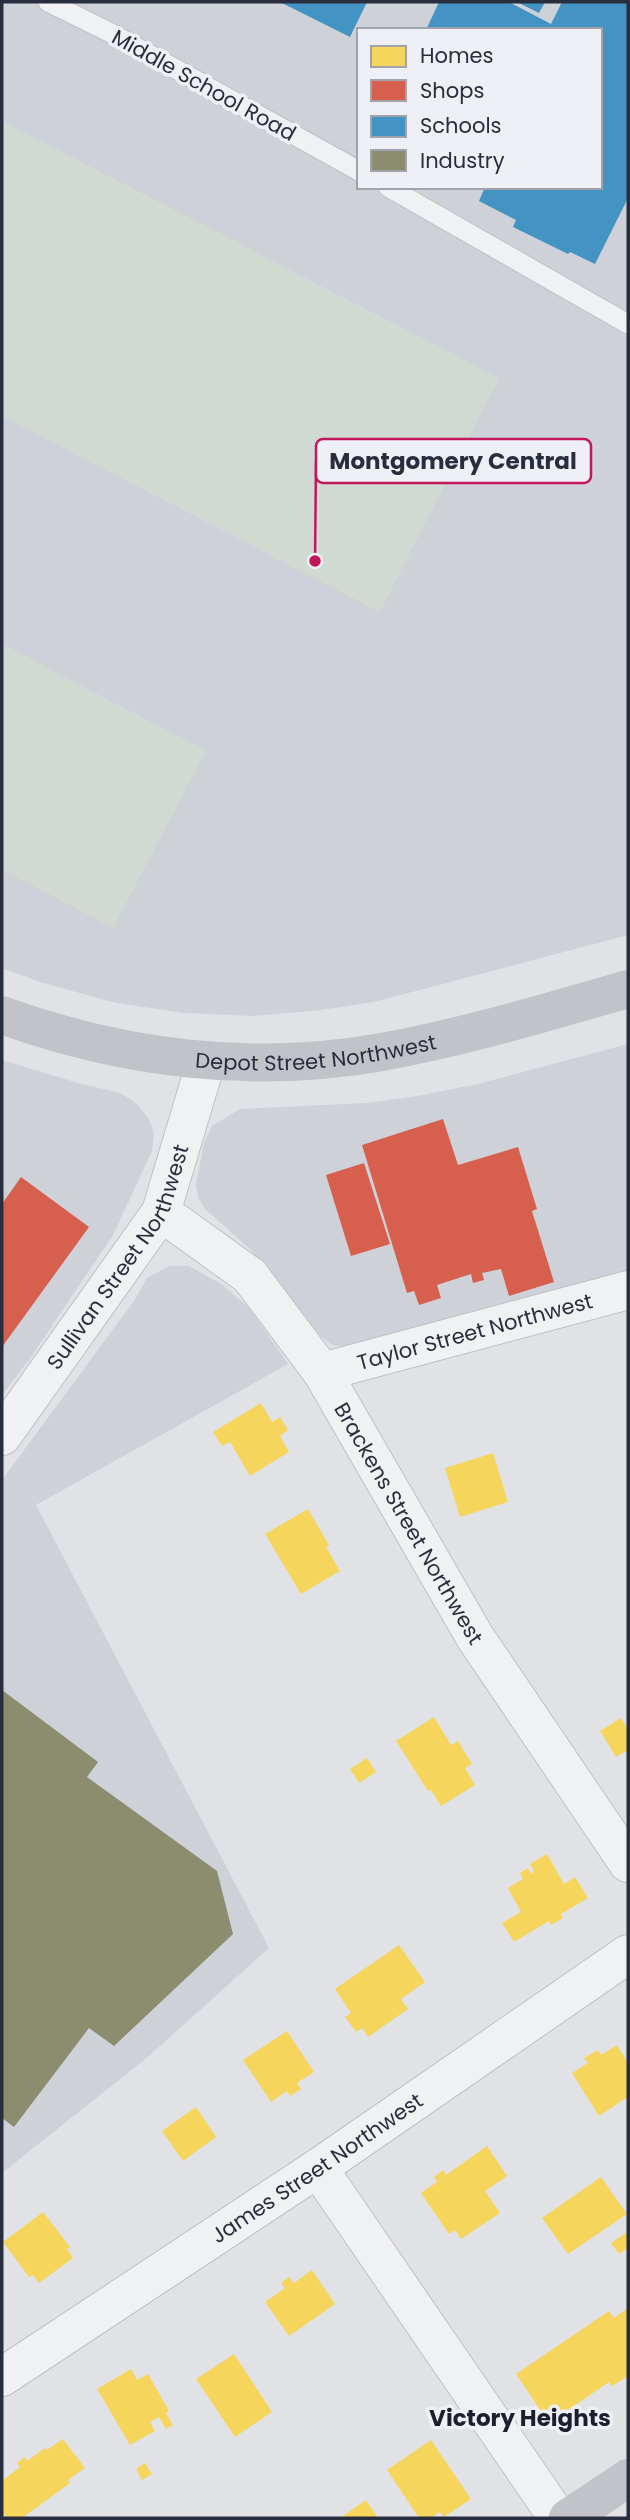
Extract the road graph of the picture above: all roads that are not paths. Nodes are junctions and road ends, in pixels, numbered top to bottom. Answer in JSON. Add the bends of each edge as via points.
{"nodes":[{"id":1,"x":48,"y":2,"type":"edge"},
{"id":2,"x":357,"y":170,"type":"edge"},
{"id":3,"x":392,"y":189,"type":"edge"},
{"id":4,"x":628,"y":324,"type":"edge"},
{"id":5,"x":628,"y":989,"type":"edge"},
{"id":6,"x":2,"y":1015,"type":"edge"},
{"id":7,"x":206,"y":1062,"type":"junction"},
{"id":8,"x":161,"y":1212,"type":"junction"},
{"id":9,"x":628,"y":1290,"type":"edge"},
{"id":10,"x":322,"y":1372,"type":"junction"},
{"id":11,"x":2,"y":1436,"type":"edge"},
{"id":12,"x":628,"y":1863,"type":"edge"},
{"id":13,"x":628,"y":1954,"type":"edge"},
{"id":14,"x":318,"y":2168,"type":"junction"},
{"id":15,"x":2,"y":2377,"type":"edge"},
{"id":16,"x":628,"y":2478,"type":"edge"},
{"id":17,"x":558,"y":2518,"type":"edge"},
{"id":18,"x":568,"y":2518,"type":"edge"}],
"edges":[{"from":1,"to":2,"type":"lane","name":"Middle School Road"},
{"from":3,"to":4,"type":"lane"},
{"from":5,"to":7,"type":"main road","name":"Depot Street Northwest","via":[[379,1053],[293,1062]]},
{"from":6,"to":7,"type":"main road","name":"Depot Street Northwest","via":[[48,1032],[126,1051]]},
{"from":7,"to":8,"type":"street","name":"Sullivan Street Northwest"},
{"from":8,"to":10,"type":"street","name":"Brackens Street Northwest","via":[[250,1276]]},
{"from":8,"to":11,"type":"street","name":"Sullivan Street Northwest"},
{"from":9,"to":10,"type":"street","name":"Taylor Street Northwest"},
{"from":10,"to":12,"type":"street","name":"Brackens Street Northwest","via":[[475,1637]]},
{"from":13,"to":14,"type":"street","name":"James Street Northwest"},
{"from":14,"to":15,"type":"street","name":"James Street Northwest"},
{"from":14,"to":17,"type":"street"},
{"from":16,"to":18,"type":"main road"}]}
